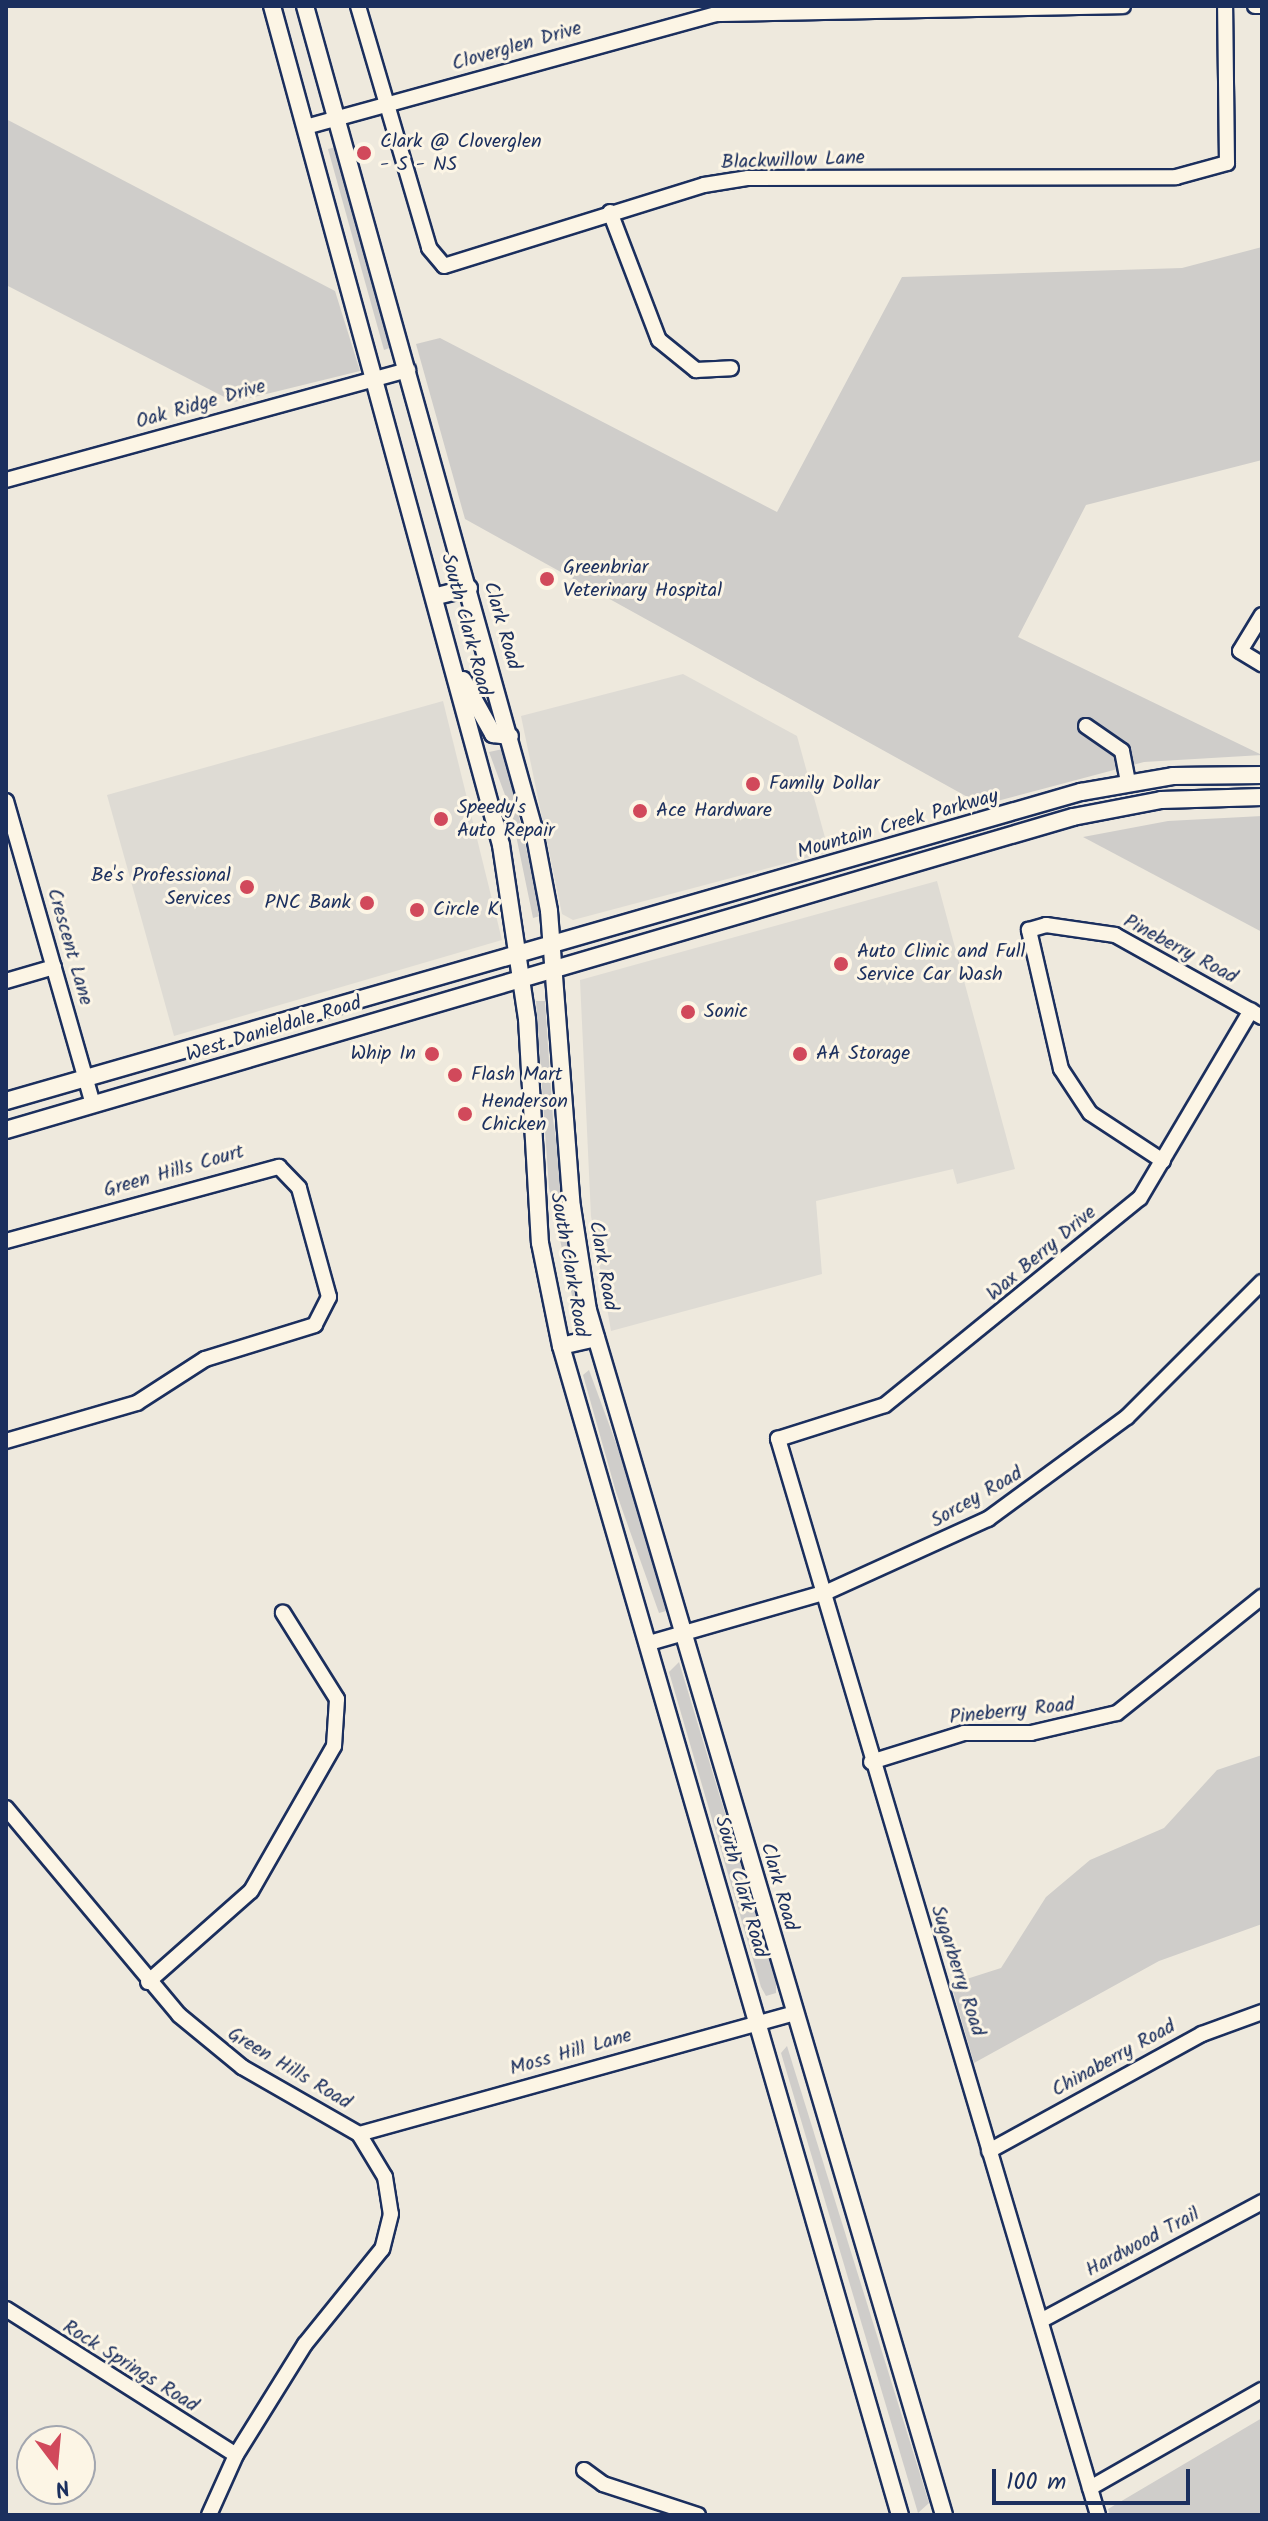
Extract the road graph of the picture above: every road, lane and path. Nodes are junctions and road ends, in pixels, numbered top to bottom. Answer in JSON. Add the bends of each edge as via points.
{"nodes":[{"id":1,"x":272,"y":6,"type":"edge"},
{"id":2,"x":305,"y":6,"type":"edge"},
{"id":3,"x":358,"y":6,"type":"edge"},
{"id":4,"x":1123,"y":6,"type":"edge"},
{"id":5,"x":1225,"y":6,"type":"edge"},
{"id":6,"x":1255,"y":6,"type":"edge"},
{"id":7,"x":1262,"y":6,"type":"edge"},
{"id":8,"x":386,"y":106,"type":"junction"},
{"id":9,"x":337,"y":119,"type":"junction"},
{"id":10,"x":306,"y":127,"type":"junction"},
{"id":11,"x":610,"y":212,"type":"junction"},
{"id":12,"x":731,"y":368,"type":"dead end"},
{"id":13,"x":408,"y":370,"type":"junction"},
{"id":14,"x":377,"y":378,"type":"junction"},
{"id":15,"x":6,"y":480,"type":"edge"},
{"id":16,"x":469,"y":588,"type":"junction"},
{"id":17,"x":437,"y":596,"type":"junction"},
{"id":18,"x":1262,"y":615,"type":"edge"},
{"id":19,"x":1262,"y":664,"type":"edge"},
{"id":20,"x":458,"y":672,"type":"junction"},
{"id":21,"x":1086,"y":726,"type":"dead end"},
{"id":22,"x":510,"y":736,"type":"junction"},
{"id":23,"x":1262,"y":775,"type":"edge"},
{"id":24,"x":1128,"y":782,"type":"junction"},
{"id":25,"x":1262,"y":797,"type":"edge"},
{"id":26,"x":6,"y":801,"type":"edge"},
{"id":27,"x":885,"y":849,"type":"junction"},
{"id":28,"x":892,"y":871,"type":"junction"},
{"id":29,"x":551,"y":947,"type":"junction"},
{"id":30,"x":520,"y":955,"type":"junction"},
{"id":31,"x":54,"y":967,"type":"junction"},
{"id":32,"x":554,"y":971,"type":"junction"},
{"id":33,"x":522,"y":979,"type":"junction"},
{"id":34,"x":6,"y":981,"type":"edge"},
{"id":35,"x":1257,"y":1013,"type":"edge"},
{"id":36,"x":306,"y":1015,"type":"junction"},
{"id":37,"x":316,"y":1038,"type":"junction"},
{"id":38,"x":177,"y":1052,"type":"junction"},
{"id":39,"x":184,"y":1077,"type":"junction"},
{"id":40,"x":86,"y":1079,"type":"junction"},
{"id":41,"x":6,"y":1101,"type":"edge"},
{"id":42,"x":93,"y":1104,"type":"junction"},
{"id":43,"x":6,"y":1130,"type":"edge"},
{"id":44,"x":1163,"y":1161,"type":"junction"},
{"id":45,"x":6,"y":1241,"type":"edge"},
{"id":46,"x":1262,"y":1282,"type":"edge"},
{"id":47,"x":596,"y":1338,"type":"junction"},
{"id":48,"x":561,"y":1346,"type":"junction"},
{"id":49,"x":778,"y":1439,"type":"joint"},
{"id":50,"x":6,"y":1441,"type":"edge"},
{"id":51,"x":827,"y":1592,"type":"junction"},
{"id":52,"x":1262,"y":1597,"type":"edge"},
{"id":53,"x":283,"y":1613,"type":"dead end"},
{"id":54,"x":683,"y":1632,"type":"junction"},
{"id":55,"x":649,"y":1643,"type":"junction"},
{"id":56,"x":871,"y":1762,"type":"junction"},
{"id":57,"x":6,"y":1808,"type":"edge"},
{"id":58,"x":148,"y":1982,"type":"junction"},
{"id":59,"x":1262,"y":2012,"type":"edge"},
{"id":60,"x":794,"y":2013,"type":"junction"},
{"id":61,"x":758,"y":2023,"type":"junction"},
{"id":62,"x":359,"y":2134,"type":"junction"},
{"id":63,"x":989,"y":2151,"type":"junction"},
{"id":64,"x":1262,"y":2202,"type":"edge"},
{"id":65,"x":6,"y":2309,"type":"edge"},
{"id":66,"x":1042,"y":2320,"type":"junction"},
{"id":67,"x":1262,"y":2390,"type":"edge"},
{"id":68,"x":236,"y":2455,"type":"junction"},
{"id":69,"x":584,"y":2470,"type":"dead end"},
{"id":70,"x":1090,"y":2488,"type":"junction"},
{"id":71,"x":209,"y":2515,"type":"edge"},
{"id":72,"x":698,"y":2515,"type":"edge"},
{"id":73,"x":900,"y":2515,"type":"edge"},
{"id":74,"x":944,"y":2515,"type":"edge"},
{"id":75,"x":1098,"y":2515,"type":"edge"}],
"edges":[{"from":1,"to":10,"type":"main road","name":"South Clark Road"},
{"from":2,"to":9,"type":"main road","name":"Clark Road"},
{"from":3,"to":8,"type":"street","name":"Blackwillow Lane"},
{"from":4,"to":8,"type":"street","name":"Cloverglen Drive","via":[[716,14]]},
{"from":5,"to":11,"type":"street","name":"Blackwillow Lane","via":[[1227,163],[1176,177],[748,178]]},
{"from":6,"to":7,"type":"street"},
{"from":8,"to":9,"type":"street","name":"Cloverglen Drive"},
{"from":8,"to":11,"type":"street","name":"Blackwillow Lane","via":[[435,262],[444,266]]},
{"from":9,"to":10,"type":"street","name":"Cloverglen Drive"},
{"from":9,"to":13,"type":"main road","name":"Clark Road"},
{"from":10,"to":14,"type":"main road","name":"South Clark Road"},
{"from":11,"to":12,"type":"street","via":[[659,340],[696,370]]},
{"from":13,"to":14,"type":"street","name":"Oak Ridge Drive"},
{"from":13,"to":16,"type":"main road","name":"Clark Road"},
{"from":14,"to":15,"type":"street","name":"Oak Ridge Drive"},
{"from":14,"to":17,"type":"main road","name":"South Clark Road"},
{"from":16,"to":17,"type":"main road"},
{"from":16,"to":22,"type":"main road","name":"Clark Road"},
{"from":17,"to":20,"type":"main road","name":"South Clark Road"},
{"from":18,"to":19,"type":"street","via":[[1240,651]]},
{"from":20,"to":22,"type":"main road","via":[[493,734]]},
{"from":20,"to":30,"type":"main road","name":"South Clark Road"},
{"from":21,"to":24,"type":"street","via":[[1122,751]]},
{"from":22,"to":29,"type":"main road","name":"Clark Road"},
{"from":23,"to":24,"type":"main road","name":"Mountain Creek Parkway"},
{"from":24,"to":27,"type":"main road","name":"Mountain Creek Parkway"},
{"from":25,"to":28,"type":"main road","name":"Mountain Creek Parkway","via":[[1117,807]]},
{"from":26,"to":31,"type":"street","name":"Crescent Lane"},
{"from":27,"to":28,"type":"main road"},
{"from":27,"to":29,"type":"main road","name":"Mountain Creek Parkway"},
{"from":28,"to":32,"type":"main road","name":"Mountain Creek Parkway"},
{"from":29,"to":30,"type":"main road","name":"West Danieldale Road"},
{"from":29,"to":32,"type":"main road","name":"Clark Road"},
{"from":30,"to":33,"type":"main road","name":"South Clark Road"},
{"from":30,"to":36,"type":"main road","name":"West Danieldale Road"},
{"from":31,"to":34,"type":"street"},
{"from":31,"to":40,"type":"street","name":"Crescent Lane"},
{"from":32,"to":33,"type":"main road","name":"West Danieldale Road"},
{"from":32,"to":47,"type":"main road","name":"Clark Road","via":[[572,1207]]},
{"from":33,"to":37,"type":"main road","name":"West Danieldale Road"},
{"from":33,"to":48,"type":"main road","name":"South Clark Road","via":[[540,1243]]},
{"from":35,"to":44,"type":"street","name":"Wax Berry Drive"},
{"from":35,"to":44,"type":"street","name":"Pineberry Road","via":[[1115,935],[1029,930],[1061,1069],[1090,1113]]},
{"from":36,"to":37,"type":"main road"},
{"from":36,"to":38,"type":"main road","name":"West Danieldale Road"},
{"from":37,"to":39,"type":"main road","name":"West Danieldale Road"},
{"from":38,"to":39,"type":"main road"},
{"from":38,"to":40,"type":"main road","name":"West Danieldale Road"},
{"from":39,"to":42,"type":"main road","name":"West Danieldale Road"},
{"from":40,"to":41,"type":"main road","name":"West Danieldale Road"},
{"from":40,"to":42,"type":"street","name":"Crescent Lane"},
{"from":42,"to":43,"type":"main road","name":"West Danieldale Road"},
{"from":44,"to":49,"type":"street","name":"Wax Berry Drive","via":[[1140,1198],[885,1405]]},
{"from":45,"to":50,"type":"street","name":"Green Hills Court","via":[[279,1167],[299,1188],[329,1297],[315,1325],[205,1359],[137,1403]]},
{"from":46,"to":51,"type":"street","name":"Sorcey Road","via":[[1127,1417],[1052,1476],[988,1519]]},
{"from":47,"to":48,"type":"main road"},
{"from":47,"to":54,"type":"main road","name":"Clark Road"},
{"from":48,"to":55,"type":"main road","name":"South Clark Road"},
{"from":49,"to":51,"type":"street","name":"Sugarberry Road"},
{"from":51,"to":54,"type":"street","name":"Sorcey Road"},
{"from":51,"to":56,"type":"street","name":"Sugarberry Road"},
{"from":52,"to":56,"type":"street","name":"Pineberry Road","via":[[1117,1713],[1031,1733],[964,1733]]},
{"from":53,"to":58,"type":"street","via":[[337,1699],[335,1743],[251,1891]]},
{"from":54,"to":55,"type":"street","name":"Sorcey Road"},
{"from":54,"to":60,"type":"main road","name":"Clark Road"},
{"from":55,"to":61,"type":"main road","name":"South Clark Road"},
{"from":56,"to":63,"type":"street","name":"Sugarberry Road"},
{"from":57,"to":58,"type":"street","name":"Green Hills Road"},
{"from":58,"to":62,"type":"street","name":"Green Hills Road","via":[[220,2053]]},
{"from":59,"to":63,"type":"street","name":"Chinaberry Road","via":[[1202,2034]]},
{"from":60,"to":61,"type":"street","name":"Moss Hill Lane"},
{"from":60,"to":74,"type":"main road","name":"Clark Road"},
{"from":61,"to":62,"type":"street","name":"Moss Hill Lane"},
{"from":61,"to":73,"type":"main road","name":"South Clark Road"},
{"from":62,"to":68,"type":"street","name":"Green Hills Road","via":[[385,2177],[389,2231],[305,2344]]},
{"from":63,"to":66,"type":"street","name":"Sugarberry Road"},
{"from":64,"to":66,"type":"street","name":"Hardwood Trail"},
{"from":65,"to":68,"type":"street","name":"Rock Springs Road"},
{"from":66,"to":70,"type":"street","name":"Sugarberry Road"},
{"from":67,"to":70,"type":"street"},
{"from":68,"to":71,"type":"street","name":"Green Hills Road"},
{"from":69,"to":72,"type":"street","via":[[603,2484]]},
{"from":70,"to":75,"type":"street","name":"Sugarberry Road"}]}
